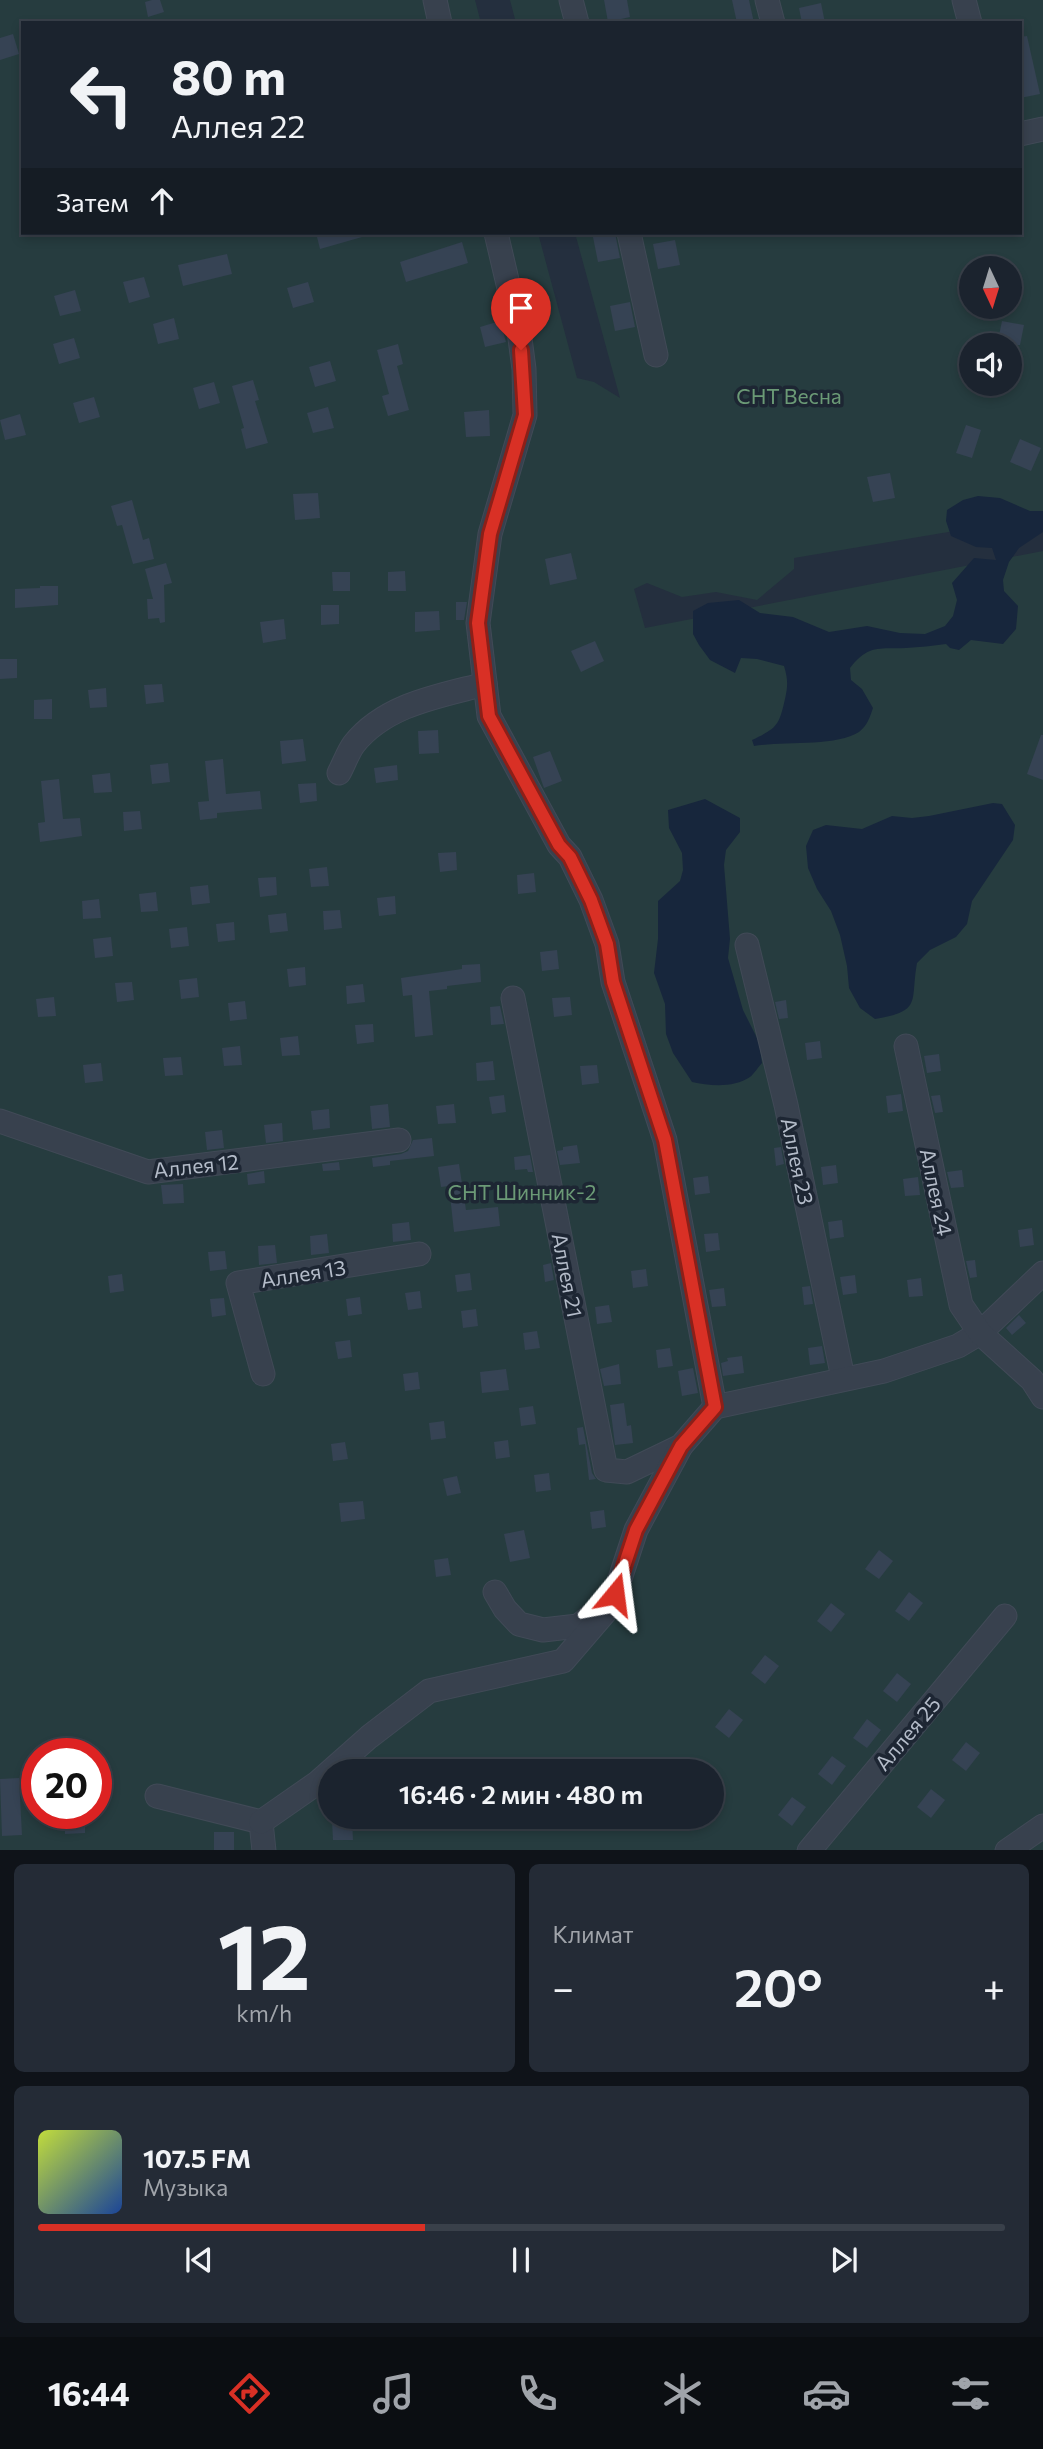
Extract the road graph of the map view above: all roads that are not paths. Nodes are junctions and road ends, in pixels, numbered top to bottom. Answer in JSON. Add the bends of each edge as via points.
{"nodes":[{"id":1,"x":435,"y":0,"type":"edge"},
{"id":2,"x":571,"y":0,"type":"edge"},
{"id":3,"x":767,"y":0,"type":"edge"},
{"id":4,"x":964,"y":0,"type":"edge"},
{"id":5,"x":440,"y":21,"type":"edge"},
{"id":6,"x":576,"y":21,"type":"edge"},
{"id":7,"x":772,"y":21,"type":"edge"},
{"id":8,"x":969,"y":21,"type":"edge"},
{"id":9,"x":1043,"y":129,"type":"edge"},
{"id":10,"x":1022,"y":134,"type":"edge"},
{"id":11,"x":496,"y":235,"type":"edge"},
{"id":12,"x":631,"y":235,"type":"edge"},
{"id":13,"x":656,"y":355,"type":"dead end"},
{"id":14,"x":485,"y":684,"type":"junction"},
{"id":15,"x":339,"y":773,"type":"dead end"},
{"id":16,"x":747,"y":945,"type":"dead end"},
{"id":17,"x":513,"y":998,"type":"dead end"},
{"id":18,"x":906,"y":1046,"type":"dead end"},
{"id":19,"x":0,"y":1121,"type":"edge"},
{"id":20,"x":399,"y":1140,"type":"dead end"},
{"id":21,"x":419,"y":1254,"type":"dead end"},
{"id":22,"x":1043,"y":1273,"type":"edge"},
{"id":23,"x":980,"y":1333,"type":"junction"},
{"id":24,"x":263,"y":1374,"type":"dead end"},
{"id":25,"x":843,"y":1378,"type":"junction"},
{"id":26,"x":1043,"y":1396,"type":"edge"},
{"id":27,"x":715,"y":1407,"type":"junction"},
{"id":28,"x":681,"y":1446,"type":"junction"},
{"id":29,"x":495,"y":1592,"type":"dead end"},
{"id":30,"x":615,"y":1594,"type":"junction"},
{"id":31,"x":1005,"y":1616,"type":"dead end"},
{"id":32,"x":157,"y":1796,"type":"dead end"},
{"id":33,"x":261,"y":1822,"type":"junction"},
{"id":34,"x":1043,"y":1826,"type":"edge"},
{"id":35,"x":264,"y":1850,"type":"edge"},
{"id":36,"x":809,"y":1850,"type":"edge"},
{"id":37,"x":1007,"y":1850,"type":"edge"}],
"edges":[{"from":1,"to":5,"type":"street"},
{"from":2,"to":6,"type":"street"},
{"from":3,"to":7,"type":"street"},
{"from":4,"to":8,"type":"street"},
{"from":9,"to":10,"type":"street"},
{"from":11,"to":14,"type":"street","via":[[519,331],[525,415],[490,534],[478,623]]},
{"from":12,"to":13,"type":"street"},
{"from":14,"to":15,"type":"street","via":[[422,701],[382,718],[353,744]]},
{"from":14,"to":27,"type":"street","via":[[489,716],[559,845],[570,857],[607,944],[613,982],[665,1140]]},
{"from":16,"to":25,"type":"street","name":"Аллея 23"},
{"from":17,"to":28,"type":"street","name":"Аллея 21","via":[[606,1470],[627,1472]]},
{"from":18,"to":23,"type":"street","name":"Аллея 24","via":[[961,1305]]},
{"from":19,"to":20,"type":"street","name":"Аллея 12","via":[[148,1172]]},
{"from":21,"to":24,"type":"street","name":"Аллея 13","via":[[238,1283]]},
{"from":22,"to":23,"type":"street"},
{"from":23,"to":25,"type":"street","via":[[958,1346],[884,1371]]},
{"from":23,"to":26,"type":"street","name":"Аллея 24","via":[[1032,1380]]},
{"from":25,"to":27,"type":"street"},
{"from":27,"to":28,"type":"street"},
{"from":28,"to":30,"type":"street","via":[[636,1530]]},
{"from":29,"to":30,"type":"street","via":[[519,1624],[543,1630],[578,1626]]},
{"from":30,"to":33,"type":"street","via":[[563,1661],[429,1691],[317,1783]]},
{"from":31,"to":36,"type":"street","name":"Аллея 25"},
{"from":32,"to":33,"type":"street"},
{"from":33,"to":35,"type":"street"},
{"from":34,"to":37,"type":"street"}]}
